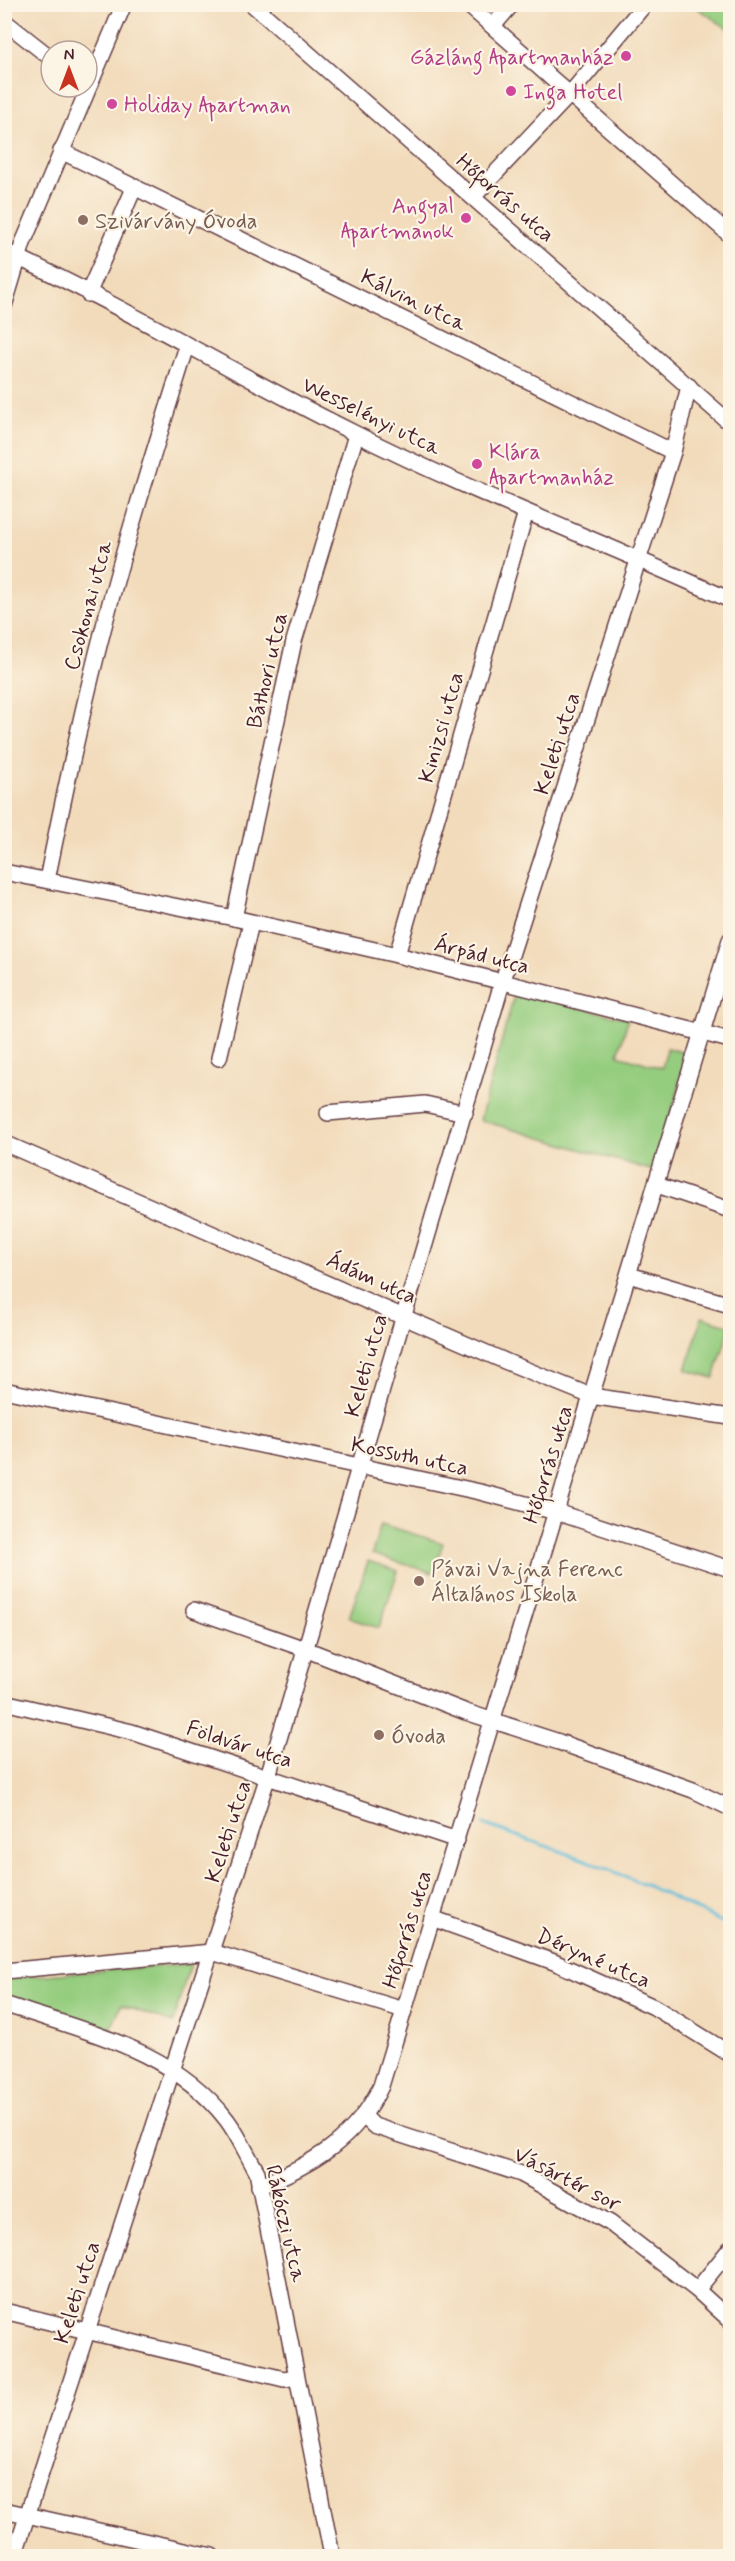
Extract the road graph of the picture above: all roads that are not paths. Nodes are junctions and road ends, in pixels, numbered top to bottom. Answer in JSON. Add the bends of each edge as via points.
{"nodes":[{"id":1,"x":124,"y":4,"type":"edge"},
{"id":2,"x":252,"y":4,"type":"edge"},
{"id":3,"x":467,"y":4,"type":"edge"},
{"id":4,"x":512,"y":4,"type":"edge"},
{"id":5,"x":645,"y":4,"type":"edge"},
{"id":6,"x":4,"y":21,"type":"edge"},
{"id":7,"x":492,"y":26,"type":"junction"},
{"id":8,"x":39,"y":49,"type":"edge"},
{"id":9,"x":99,"y":62,"type":"edge"},
{"id":10,"x":570,"y":94,"type":"junction"},
{"id":11,"x":83,"y":99,"type":"edge"},
{"id":12,"x":62,"y":151,"type":"junction"},
{"id":13,"x":135,"y":186,"type":"junction"},
{"id":14,"x":473,"y":198,"type":"junction"},
{"id":15,"x":730,"y":232,"type":"edge"},
{"id":16,"x":11,"y":254,"type":"edge"},
{"id":17,"x":88,"y":294,"type":"junction"},
{"id":18,"x":4,"y":306,"type":"edge"},
{"id":19,"x":187,"y":346,"type":"junction"},
{"id":20,"x":689,"y":386,"type":"junction"},
{"id":21,"x":730,"y":423,"type":"edge"},
{"id":22,"x":356,"y":435,"type":"junction"},
{"id":23,"x":673,"y":452,"type":"junction"},
{"id":24,"x":526,"y":512,"type":"junction"},
{"id":25,"x":639,"y":558,"type":"junction"},
{"id":26,"x":730,"y":600,"type":"edge"},
{"id":27,"x":4,"y":872,"type":"edge"},
{"id":28,"x":47,"y":880,"type":"junction"},
{"id":29,"x":234,"y":918,"type":"junction"},
{"id":30,"x":251,"y":922,"type":"junction"},
{"id":31,"x":730,"y":940,"type":"edge"},
{"id":32,"x":398,"y":955,"type":"junction"},
{"id":33,"x":502,"y":983,"type":"junction"},
{"id":34,"x":702,"y":1032,"type":"junction"},
{"id":35,"x":730,"y":1040,"type":"edge"},
{"id":36,"x":219,"y":1058,"type":"dead end"},
{"id":37,"x":328,"y":1113,"type":"dead end"},
{"id":38,"x":465,"y":1113,"type":"junction"},
{"id":39,"x":4,"y":1143,"type":"edge"},
{"id":40,"x":657,"y":1185,"type":"junction"},
{"id":41,"x":730,"y":1210,"type":"edge"},
{"id":42,"x":629,"y":1275,"type":"junction"},
{"id":43,"x":730,"y":1305,"type":"edge"},
{"id":44,"x":403,"y":1316,"type":"junction"},
{"id":45,"x":4,"y":1390,"type":"edge"},
{"id":46,"x":591,"y":1396,"type":"junction"},
{"id":47,"x":730,"y":1417,"type":"edge"},
{"id":48,"x":359,"y":1467,"type":"junction"},
{"id":49,"x":556,"y":1512,"type":"junction"},
{"id":50,"x":730,"y":1569,"type":"edge"},
{"id":51,"x":194,"y":1610,"type":"dead end"},
{"id":52,"x":305,"y":1649,"type":"junction"},
{"id":53,"x":4,"y":1702,"type":"edge"},
{"id":54,"x":493,"y":1720,"type":"junction"},
{"id":55,"x":268,"y":1776,"type":"junction"},
{"id":56,"x":730,"y":1808,"type":"edge"},
{"id":57,"x":457,"y":1840,"type":"junction"},
{"id":58,"x":432,"y":1918,"type":"junction"},
{"id":59,"x":212,"y":1952,"type":"junction"},
{"id":60,"x":4,"y":1971,"type":"edge"},
{"id":61,"x":4,"y":2004,"type":"edge"},
{"id":62,"x":404,"y":2010,"type":"junction"},
{"id":63,"x":730,"y":2054,"type":"edge"},
{"id":64,"x":172,"y":2068,"type":"junction"},
{"id":65,"x":363,"y":2115,"type":"junction"},
{"id":66,"x":259,"y":2186,"type":"junction"},
{"id":67,"x":730,"y":2249,"type":"edge"},
{"id":68,"x":697,"y":2290,"type":"junction"},
{"id":69,"x":4,"y":2311,"type":"edge"},
{"id":70,"x":730,"y":2320,"type":"edge"},
{"id":71,"x":87,"y":2331,"type":"junction"},
{"id":72,"x":296,"y":2377,"type":"junction"},
{"id":73,"x":4,"y":2510,"type":"edge"},
{"id":74,"x":27,"y":2515,"type":"junction"},
{"id":75,"x":14,"y":2556,"type":"edge"},
{"id":76,"x":212,"y":2556,"type":"edge"},
{"id":77,"x":332,"y":2556,"type":"edge"}],
"edges":[{"from":1,"to":9,"type":"street"},
{"from":2,"to":14,"type":"street","name":"Hőforrás utca"},
{"from":3,"to":7,"type":"street"},
{"from":4,"to":7,"type":"street"},
{"from":5,"to":10,"type":"street"},
{"from":6,"to":8,"type":"street"},
{"from":7,"to":10,"type":"street"},
{"from":10,"to":14,"type":"street"},
{"from":10,"to":15,"type":"street"},
{"from":11,"to":12,"type":"street"},
{"from":12,"to":13,"type":"street","name":"Kálvin utca"},
{"from":12,"to":16,"type":"street"},
{"from":13,"to":17,"type":"street"},
{"from":13,"to":23,"type":"street","name":"Kálvin utca"},
{"from":14,"to":20,"type":"street","name":"Hőforrás utca"},
{"from":16,"to":17,"type":"street","name":"Wesselényi utca"},
{"from":16,"to":18,"type":"street"},
{"from":17,"to":19,"type":"street","name":"Wesselényi utca"},
{"from":19,"to":22,"type":"street","name":"Wesselényi utca"},
{"from":19,"to":28,"type":"street","name":"Csokonai utca","via":[[104,626]]},
{"from":20,"to":21,"type":"street","name":"Hőforrás utca"},
{"from":20,"to":23,"type":"street","name":"Keleti utca"},
{"from":22,"to":24,"type":"street","name":"Wesselényi utca"},
{"from":22,"to":29,"type":"street","name":"Báthori utca","via":[[294,641]]},
{"from":23,"to":25,"type":"street","name":"Keleti utca"},
{"from":24,"to":25,"type":"street","name":"Wesselényi utca"},
{"from":24,"to":32,"type":"street","name":"Kinizsi utca"},
{"from":25,"to":26,"type":"street","name":"Wesselényi utca"},
{"from":25,"to":33,"type":"street","name":"Keleti utca"},
{"from":27,"to":28,"type":"street","name":"Árpád utca"},
{"from":28,"to":29,"type":"street","name":"Árpád utca"},
{"from":29,"to":30,"type":"street","name":"Árpád utca"},
{"from":30,"to":32,"type":"street","name":"Árpád utca"},
{"from":30,"to":36,"type":"street"},
{"from":31,"to":34,"type":"street","name":"Hőforrás utca"},
{"from":32,"to":33,"type":"street","name":"Árpád utca"},
{"from":33,"to":34,"type":"street","name":"Árpád utca"},
{"from":33,"to":38,"type":"street","name":"Keleti utca"},
{"from":34,"to":35,"type":"street","name":"Árpád utca"},
{"from":34,"to":40,"type":"street","name":"Hőforrás utca"},
{"from":37,"to":38,"type":"street","via":[[425,1104]]},
{"from":38,"to":44,"type":"street","name":"Keleti utca"},
{"from":39,"to":44,"type":"street","name":"Ádám utca"},
{"from":40,"to":41,"type":"street"},
{"from":40,"to":42,"type":"street","name":"Hőforrás utca"},
{"from":42,"to":43,"type":"street"},
{"from":42,"to":46,"type":"street","name":"Hőforrás utca"},
{"from":44,"to":46,"type":"street","name":"Ádám utca"},
{"from":44,"to":48,"type":"street","name":"Keleti utca"},
{"from":45,"to":48,"type":"street","name":"Kossuth utca"},
{"from":46,"to":47,"type":"street","name":"Ádám utca"},
{"from":46,"to":49,"type":"street","name":"Hőforrás utca"},
{"from":48,"to":49,"type":"street","name":"Kossuth utca"},
{"from":48,"to":52,"type":"street","name":"Keleti utca"},
{"from":49,"to":50,"type":"street","name":"Kossuth utca"},
{"from":49,"to":54,"type":"street","name":"Hőforrás utca"},
{"from":51,"to":52,"type":"street"},
{"from":52,"to":54,"type":"street"},
{"from":52,"to":55,"type":"street","name":"Keleti utca"},
{"from":53,"to":55,"type":"street","name":"Földvár utca","via":[[132,1732]]},
{"from":54,"to":56,"type":"street","via":[[693,1790]]},
{"from":54,"to":57,"type":"street","name":"Hőforrás utca"},
{"from":55,"to":57,"type":"street","name":"Földvár utca"},
{"from":55,"to":59,"type":"street","name":"Keleti utca"},
{"from":57,"to":58,"type":"street","name":"Hőforrás utca"},
{"from":58,"to":62,"type":"street","name":"Hőforrás utca"},
{"from":58,"to":63,"type":"street","name":"Déryné utca","via":[[554,1962],[644,2003]]},
{"from":59,"to":60,"type":"street"},
{"from":59,"to":62,"type":"street"},
{"from":59,"to":64,"type":"street","name":"Keleti utca"},
{"from":61,"to":64,"type":"street","name":"Rákóczi utca","via":[[143,2052]]},
{"from":62,"to":65,"type":"street","name":"Hőforrás utca","via":[[381,2086]]},
{"from":64,"to":66,"type":"street","name":"Rákóczi utca","via":[[204,2094],[228,2122],[257,2172]]},
{"from":64,"to":71,"type":"street","name":"Keleti utca"},
{"from":65,"to":66,"type":"street","name":"Hőforrás utca","via":[[346,2137],[331,2148]]},
{"from":65,"to":68,"type":"street","name":"Vásártér sor","via":[[374,2126],[521,2174],[610,2223]]},
{"from":66,"to":72,"type":"street","name":"Rákóczi utca"},
{"from":67,"to":68,"type":"street"},
{"from":68,"to":70,"type":"street","name":"Vásártér sor"},
{"from":69,"to":71,"type":"street"},
{"from":71,"to":72,"type":"street","via":[[284,2379]]},
{"from":71,"to":74,"type":"street","name":"Keleti utca"},
{"from":72,"to":77,"type":"street","name":"Rákóczi utca"},
{"from":73,"to":74,"type":"street"},
{"from":74,"to":75,"type":"street","name":"Keleti utca"},
{"from":74,"to":76,"type":"street"}]}
